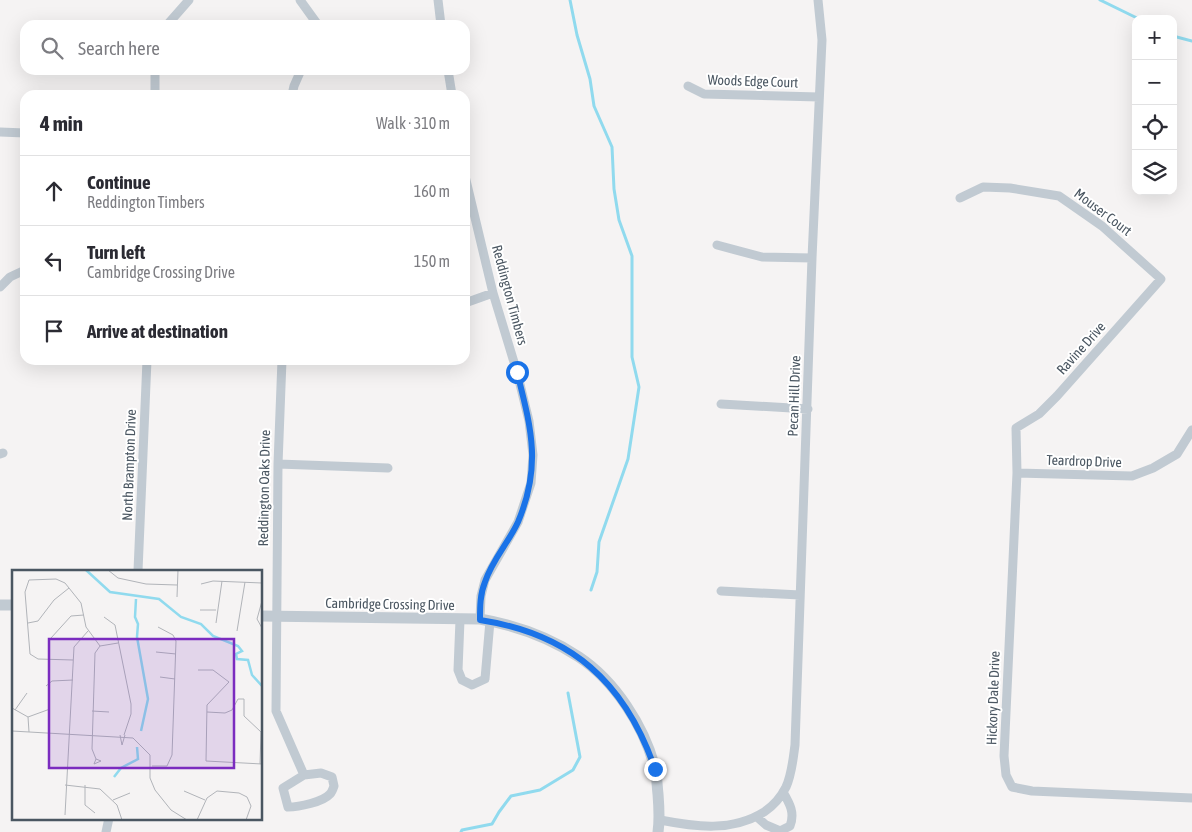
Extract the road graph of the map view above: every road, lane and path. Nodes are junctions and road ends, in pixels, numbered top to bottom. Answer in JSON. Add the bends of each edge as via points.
{"nodes":[{"id":1,"x":190,"y":0,"type":"edge"},
{"id":2,"x":300,"y":0,"type":"edge"},
{"id":3,"x":438,"y":0,"type":"edge"},
{"id":4,"x":818,"y":0,"type":"edge"},
{"id":5,"x":172,"y":20,"type":"edge"},
{"id":6,"x":314,"y":20,"type":"edge"},
{"id":7,"x":439,"y":20,"type":"edge"},
{"id":8,"x":155,"y":75,"type":"edge"},
{"id":9,"x":299,"y":75,"type":"edge"},
{"id":10,"x":449,"y":75,"type":"edge"},
{"id":11,"x":688,"y":86,"type":"dead end"},
{"id":12,"x":155,"y":90,"type":"edge"},
{"id":13,"x":293,"y":90,"type":"edge"},
{"id":14,"x":451,"y":90,"type":"edge"},
{"id":15,"x":819,"y":97,"type":"junction"},
{"id":16,"x":0,"y":132,"type":"edge"},
{"id":17,"x":20,"y":133,"type":"edge"},
{"id":18,"x":470,"y":198,"type":"edge"},
{"id":19,"x":960,"y":198,"type":"dead end"},
{"id":20,"x":717,"y":245,"type":"dead end"},
{"id":21,"x":812,"y":258,"type":"junction"},
{"id":22,"x":20,"y":272,"type":"edge"},
{"id":23,"x":1161,"y":279,"type":"joint"},
{"id":24,"x":0,"y":286,"type":"edge"},
{"id":25,"x":492,"y":293,"type":"junction"},
{"id":26,"x":470,"y":301,"type":"edge"},
{"id":27,"x":147,"y":365,"type":"edge"},
{"id":28,"x":282,"y":365,"type":"edge"},
{"id":29,"x":721,"y":404,"type":"dead end"},
{"id":30,"x":808,"y":409,"type":"junction"},
{"id":31,"x":1016,"y":428,"type":"joint"},
{"id":32,"x":1192,"y":430,"type":"edge"},
{"id":33,"x":278,"y":464,"type":"junction"},
{"id":34,"x":388,"y":468,"type":"dead end"},
{"id":35,"x":1017,"y":473,"type":"junction"},
{"id":36,"x":138,"y":570,"type":"edge"},
{"id":37,"x":721,"y":591,"type":"dead end"},
{"id":38,"x":800,"y":595,"type":"junction"},
{"id":39,"x":262,"y":616,"type":"edge"},
{"id":40,"x":276,"y":616,"type":"junction"},
{"id":41,"x":460,"y":620,"type":"junction"},
{"id":42,"x":485,"y":620,"type":"junction"},
{"id":43,"x":304,"y":775,"type":"junction"},
{"id":44,"x":783,"y":792,"type":"junction"},
{"id":45,"x":1192,"y":798,"type":"edge"},
{"id":46,"x":757,"y":818,"type":"junction"},
{"id":47,"x":660,"y":820,"type":"junction"},
{"id":48,"x":658,"y":832,"type":"edge"}],
"edges":[{"from":1,"to":5,"type":"street"},
{"from":2,"to":6,"type":"street"},
{"from":3,"to":7,"type":"street"},
{"from":4,"to":15,"type":"street","name":"Pecan Hill Drive","via":[[822,40]]},
{"from":8,"to":12,"type":"street"},
{"from":9,"to":13,"type":"street"},
{"from":10,"to":14,"type":"street"},
{"from":11,"to":15,"type":"street","name":"Woods Edge Court","via":[[704,94]]},
{"from":15,"to":21,"type":"street","name":"Pecan Hill Drive"},
{"from":16,"to":17,"type":"street"},
{"from":18,"to":25,"type":"street","name":"Reddington Timbers"},
{"from":19,"to":23,"type":"street","name":"Mouser Court","via":[[983,187],[1059,196],[1102,226]]},
{"from":20,"to":21,"type":"street","via":[[762,257]]},
{"from":21,"to":30,"type":"street","name":"Pecan Hill Drive"},
{"from":22,"to":24,"type":"street"},
{"from":23,"to":31,"type":"street","name":"Ravine Drive","via":[[1057,396],[1039,414]]},
{"from":25,"to":26,"type":"street"},
{"from":25,"to":42,"type":"street","name":"Reddington Timbers","via":[[527,413],[533,455],[531,483],[518,522],[485,580],[481,596]]},
{"from":27,"to":36,"type":"street","name":"North Brampton Drive"},
{"from":28,"to":33,"type":"street","name":"Reddington Oaks Drive"},
{"from":29,"to":30,"type":"street"},
{"from":30,"to":38,"type":"street","name":"Pecan Hill Drive"},
{"from":31,"to":35,"type":"street","name":"Hickory Dale Drive"},
{"from":32,"to":35,"type":"street","name":"Teardrop Drive","via":[[1177,454],[1132,476]]},
{"from":33,"to":34,"type":"street"},
{"from":33,"to":40,"type":"street","name":"Reddington Oaks Drive"},
{"from":35,"to":45,"type":"street","name":"Hickory Dale Drive","via":[[1004,756],[1006,775],[1012,786],[1032,791]]},
{"from":37,"to":38,"type":"street"},
{"from":38,"to":44,"type":"street","name":"Pecan Hill Drive","via":[[795,745],[792,767]]},
{"from":39,"to":40,"type":"street","name":"Cambridge Crossing Drive"},
{"from":40,"to":41,"type":"street","name":"Cambridge Crossing Drive"},
{"from":40,"to":43,"type":"street","name":"Reddington Oaks Drive","via":[[276,711]]},
{"from":41,"to":42,"type":"street","name":"Cambridge Crossing Drive"},
{"from":41,"to":42,"type":"street","name":"Reddington Timbers","via":[[458,670],[462,680],[472,685],[485,679]]},
{"from":42,"to":47,"type":"street","name":"Cambridge Crossing Drive","via":[[511,625],[578,656],[614,690],[627,708],[655,769]]},
{"from":43,"to":43,"type":"street","via":[[283,788],[288,807],[301,807],[330,795],[334,786],[332,777],[321,773]]},
{"from":44,"to":46,"type":"street","name":"Pecan Hill Drive","via":[[773,806]]},
{"from":44,"to":46,"type":"street","via":[[793,818],[790,826],[780,831]]},
{"from":46,"to":47,"type":"street","name":"Pecan Hill Drive","via":[[730,827],[712,828]]},
{"from":47,"to":48,"type":"street","name":"Cambridge Crossing Drive"}]}
